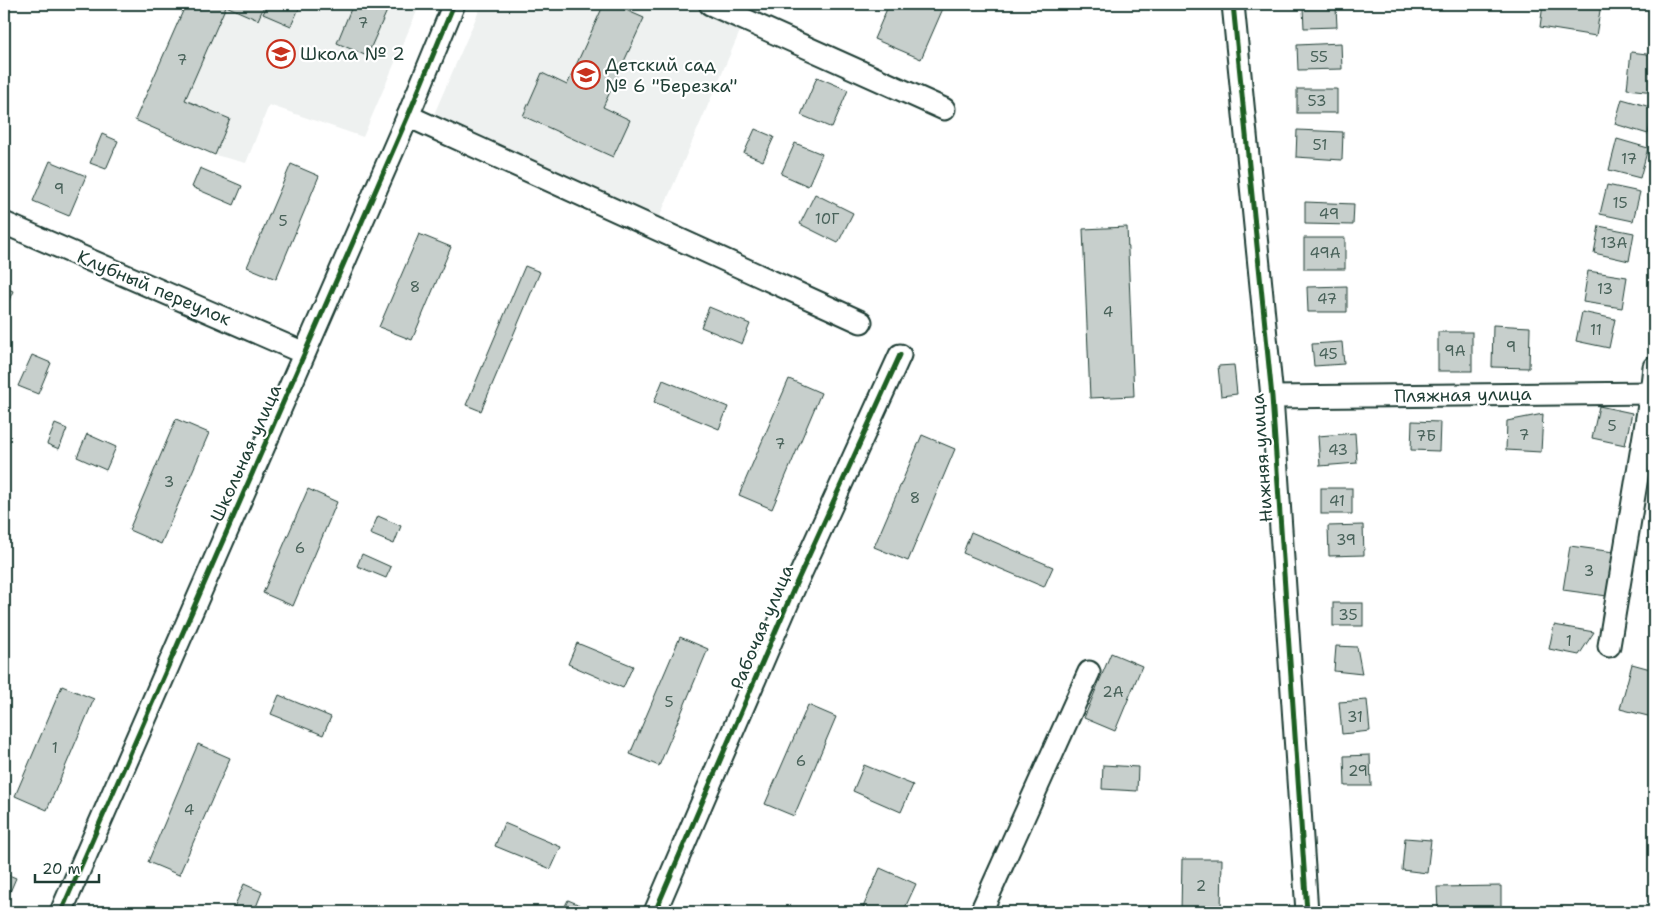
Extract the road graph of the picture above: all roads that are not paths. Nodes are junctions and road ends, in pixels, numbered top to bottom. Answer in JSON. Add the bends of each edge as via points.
{"nodes":[{"id":1,"x":454,"y":4,"type":"edge"},
{"id":2,"x":710,"y":4,"type":"edge"},
{"id":3,"x":1233,"y":4,"type":"edge"},
{"id":4,"x":944,"y":108,"type":"dead end"},
{"id":5,"x":408,"y":116,"type":"junction"},
{"id":6,"x":4,"y":223,"type":"edge"},
{"id":7,"x":861,"y":322,"type":"dead end"},
{"id":8,"x":304,"y":353,"type":"junction"},
{"id":9,"x":900,"y":355,"type":"dead end"},
{"id":10,"x":1654,"y":368,"type":"edge"},
{"id":11,"x":1653,"y":393,"type":"edge"},
{"id":12,"x":1272,"y":397,"type":"junction"},
{"id":13,"x":1609,"y":646,"type":"dead end"},
{"id":14,"x":1089,"y":672,"type":"dead end"},
{"id":15,"x":61,"y":912,"type":"edge"},
{"id":16,"x":655,"y":912,"type":"edge"},
{"id":17,"x":981,"y":912,"type":"edge"},
{"id":18,"x":1307,"y":912,"type":"edge"}],
"edges":[{"from":1,"to":5,"type":"street","name":"Школьная улица"},
{"from":2,"to":4,"type":"street"},
{"from":3,"to":12,"type":"street","name":"Нижняя улица"},
{"from":5,"to":7,"type":"street"},
{"from":5,"to":8,"type":"street","name":"Школьная улица"},
{"from":6,"to":8,"type":"street","name":"Клубный переулок"},
{"from":8,"to":15,"type":"street","name":"Школьная улица"},
{"from":9,"to":16,"type":"street","name":"Рабочая улица","via":[[795,586]]},
{"from":10,"to":11,"type":"street"},
{"from":11,"to":12,"type":"street","name":"Пляжная улица"},
{"from":11,"to":13,"type":"street"},
{"from":12,"to":18,"type":"street","name":"Нижняя улица"},
{"from":14,"to":17,"type":"street"}]}
